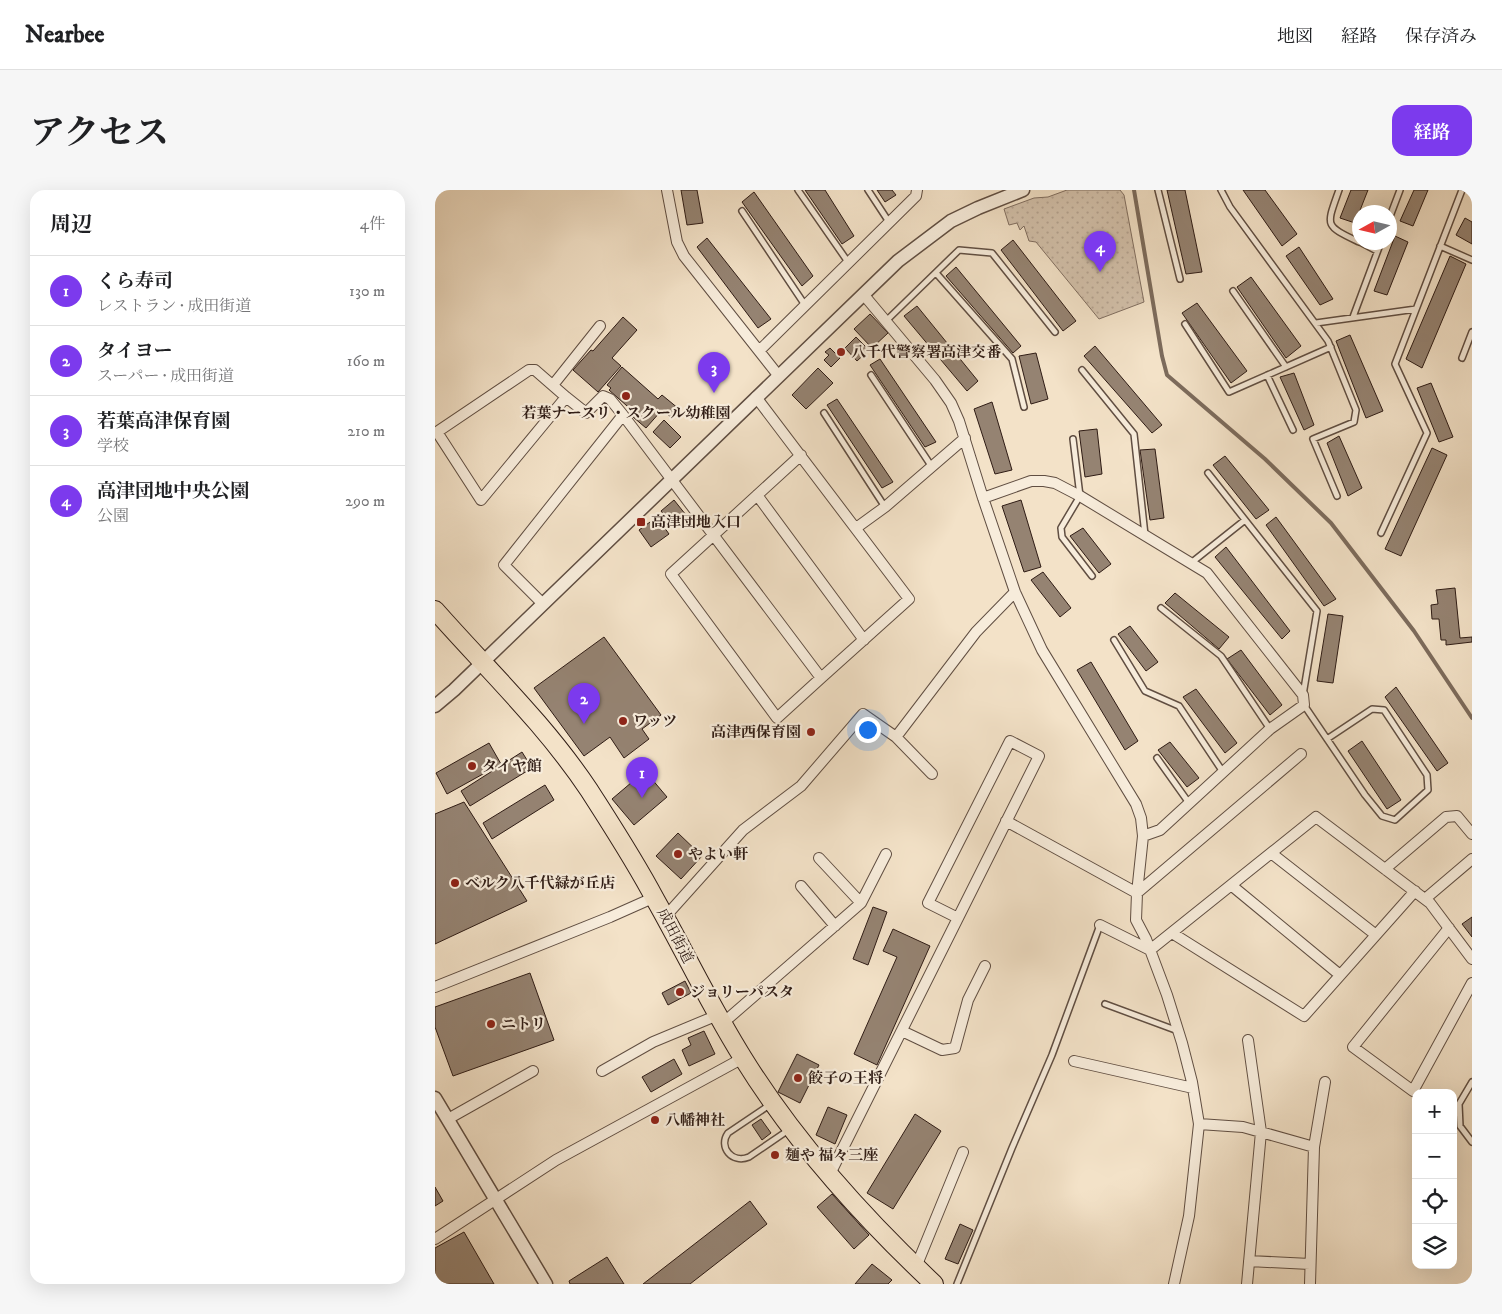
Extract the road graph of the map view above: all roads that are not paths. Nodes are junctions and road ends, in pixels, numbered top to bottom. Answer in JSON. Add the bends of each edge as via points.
{"nodes":[{"id":1,"x":667,"y":190,"type":"edge"},
{"id":2,"x":798,"y":190,"type":"edge"},
{"id":3,"x":868,"y":190,"type":"edge"},
{"id":4,"x":917,"y":190,"type":"edge"},
{"id":5,"x":1023,"y":190,"type":"edge"},
{"id":6,"x":1158,"y":190,"type":"edge"},
{"id":7,"x":1221,"y":190,"type":"edge"},
{"id":8,"x":1339,"y":190,"type":"edge"},
{"id":9,"x":1400,"y":190,"type":"edge"},
{"id":10,"x":1462,"y":190,"type":"edge"},
{"id":11,"x":1394,"y":205,"type":"edge"},
{"id":12,"x":742,"y":211,"type":"dead end"},
{"id":13,"x":890,"y":222,"type":"junction"},
{"id":14,"x":1352,"y":238,"type":"edge"},
{"id":15,"x":1440,"y":246,"type":"junction"},
{"id":16,"x":1377,"y":251,"type":"edge"},
{"id":17,"x":1472,"y":260,"type":"edge"},
{"id":18,"x":848,"y":262,"type":"junction"},
{"id":19,"x":936,"y":273,"type":"junction"},
{"id":20,"x":1180,"y":279,"type":"dead end"},
{"id":21,"x":1233,"y":291,"type":"dead end"},
{"id":22,"x":863,"y":294,"type":"junction"},
{"id":23,"x":805,"y":305,"type":"junction"},
{"id":24,"x":1416,"y":309,"type":"junction"},
{"id":25,"x":1353,"y":318,"type":"junction"},
{"id":26,"x":886,"y":321,"type":"junction"},
{"id":27,"x":1316,"y":323,"type":"junction"},
{"id":28,"x":1185,"y":324,"type":"dead end"},
{"id":29,"x":600,"y":326,"type":"dead end"},
{"id":30,"x":1055,"y":332,"type":"dead end"},
{"id":31,"x":1472,"y":332,"type":"edge"},
{"id":32,"x":1331,"y":347,"type":"junction"},
{"id":33,"x":759,"y":351,"type":"junction"},
{"id":34,"x":1462,"y":358,"type":"dead end"},
{"id":35,"x":1286,"y":367,"type":"junction"},
{"id":36,"x":1082,"y":370,"type":"dead end"},
{"id":37,"x":871,"y":374,"type":"dead end"},
{"id":38,"x":778,"y":375,"type":"junction"},
{"id":39,"x":1267,"y":375,"type":"junction"},
{"id":40,"x":553,"y":385,"type":"junction"},
{"id":41,"x":566,"y":397,"type":"junction"},
{"id":42,"x":756,"y":397,"type":"junction"},
{"id":43,"x":1024,"y":407,"type":"dead end"},
{"id":44,"x":824,"y":413,"type":"dead end"},
{"id":45,"x":623,"y":415,"type":"junction"},
{"id":46,"x":1293,"y":430,"type":"dead end"},
{"id":47,"x":436,"y":433,"type":"edge"},
{"id":48,"x":965,"y":438,"type":"junction"},
{"id":49,"x":1073,"y":439,"type":"dead end"},
{"id":50,"x":801,"y":455,"type":"junction"},
{"id":51,"x":932,"y":467,"type":"junction"},
{"id":52,"x":1208,"y":473,"type":"dead end"},
{"id":53,"x":672,"y":478,"type":"junction"},
{"id":54,"x":757,"y":495,"type":"junction"},
{"id":55,"x":1080,"y":496,"type":"junction"},
{"id":56,"x":1337,"y":496,"type":"dead end"},
{"id":57,"x":983,"y":498,"type":"junction"},
{"id":58,"x":885,"y":507,"type":"junction"},
{"id":59,"x":1245,"y":520,"type":"junction"},
{"id":60,"x":856,"y":528,"type":"junction"},
{"id":61,"x":1381,"y":533,"type":"dead end"},
{"id":62,"x":714,"y":534,"type":"junction"},
{"id":63,"x":1145,"y":535,"type":"junction"},
{"id":64,"x":1191,"y":563,"type":"junction"},
{"id":65,"x":1092,"y":576,"type":"dead end"},
{"id":66,"x":1015,"y":592,"type":"junction"},
{"id":67,"x":543,"y":604,"type":"junction"},
{"id":68,"x":1161,"y":608,"type":"dead end"},
{"id":69,"x":435,"y":610,"type":"edge"},
{"id":70,"x":864,"y":640,"type":"junction"},
{"id":71,"x":1115,"y":640,"type":"dead end"},
{"id":72,"x":483,"y":662,"type":"junction"},
{"id":73,"x":821,"y":678,"type":"junction"},
{"id":74,"x":1304,"y":700,"type":"junction"},
{"id":75,"x":435,"y":706,"type":"edge"},
{"id":76,"x":1270,"y":728,"type":"junction"},
{"id":77,"x":896,"y":737,"type":"junction"},
{"id":78,"x":1327,"y":739,"type":"junction"},
{"id":79,"x":1301,"y":754,"type":"dead end"},
{"id":80,"x":1157,"y":758,"type":"dead end"},
{"id":81,"x":1223,"y":772,"type":"junction"},
{"id":82,"x":932,"y":774,"type":"dead end"},
{"id":83,"x":1189,"y":803,"type":"junction"},
{"id":84,"x":1006,"y":821,"type":"junction"},
{"id":85,"x":1472,"y":834,"type":"edge"},
{"id":86,"x":1143,"y":836,"type":"junction"},
{"id":87,"x":1271,"y":853,"type":"junction"},
{"id":88,"x":886,"y":854,"type":"dead end"},
{"id":89,"x":819,"y":858,"type":"dead end"},
{"id":90,"x":1472,"y":859,"type":"edge"},
{"id":91,"x":1385,"y":869,"type":"junction"},
{"id":92,"x":1231,"y":885,"type":"junction"},
{"id":93,"x":801,"y":886,"type":"dead end"},
{"id":94,"x":1415,"y":891,"type":"junction"},
{"id":95,"x":1137,"y":893,"type":"junction"},
{"id":96,"x":655,"y":897,"type":"junction"},
{"id":97,"x":1425,"y":899,"type":"junction"},
{"id":98,"x":861,"y":903,"type":"junction"},
{"id":99,"x":665,"y":917,"type":"junction"},
{"id":100,"x":958,"y":918,"type":"junction"},
{"id":101,"x":1100,"y":925,"type":"joint"},
{"id":102,"x":835,"y":926,"type":"junction"},
{"id":103,"x":1449,"y":928,"type":"junction"},
{"id":104,"x":1172,"y":932,"type":"junction"},
{"id":105,"x":1376,"y":935,"type":"junction"},
{"id":106,"x":1150,"y":950,"type":"junction"},
{"id":107,"x":1472,"y":959,"type":"edge"},
{"id":108,"x":985,"y":966,"type":"dead end"},
{"id":109,"x":1340,"y":976,"type":"junction"},
{"id":110,"x":1472,"y":983,"type":"edge"},
{"id":111,"x":435,"y":987,"type":"edge"},
{"id":112,"x":1105,"y":1004,"type":"dead end"},
{"id":113,"x":720,"y":1019,"type":"junction"},
{"id":114,"x":902,"y":1031,"type":"junction"},
{"id":115,"x":1178,"y":1031,"type":"junction"},
{"id":116,"x":1248,"y":1040,"type":"dead end"},
{"id":117,"x":743,"y":1058,"type":"junction"},
{"id":118,"x":1074,"y":1061,"type":"dead end"},
{"id":119,"x":602,"y":1071,"type":"dead end"},
{"id":120,"x":533,"y":1072,"type":"dead end"},
{"id":121,"x":1325,"y":1082,"type":"dead end"},
{"id":122,"x":1472,"y":1082,"type":"edge"},
{"id":123,"x":1193,"y":1088,"type":"junction"},
{"id":124,"x":435,"y":1098,"type":"edge"},
{"id":125,"x":773,"y":1103,"type":"junction"},
{"id":126,"x":448,"y":1120,"type":"junction"},
{"id":127,"x":1199,"y":1124,"type":"junction"},
{"id":128,"x":792,"y":1128,"type":"junction"},
{"id":129,"x":1261,"y":1132,"type":"junction"},
{"id":130,"x":1472,"y":1142,"type":"edge"},
{"id":131,"x":1314,"y":1147,"type":"junction"},
{"id":132,"x":963,"y":1152,"type":"dead end"},
{"id":133,"x":831,"y":1174,"type":"junction"},
{"id":134,"x":495,"y":1199,"type":"junction"},
{"id":135,"x":435,"y":1239,"type":"edge"},
{"id":136,"x":1249,"y":1261,"type":"junction"},
{"id":137,"x":1309,"y":1264,"type":"junction"},
{"id":138,"x":916,"y":1267,"type":"junction"},
{"id":139,"x":546,"y":1284,"type":"edge"},
{"id":140,"x":934,"y":1284,"type":"edge"},
{"id":141,"x":957,"y":1284,"type":"edge"},
{"id":142,"x":1175,"y":1284,"type":"edge"},
{"id":143,"x":1247,"y":1284,"type":"edge"},
{"id":144,"x":1310,"y":1284,"type":"edge"}],
"edges":[{"from":1,"to":33,"type":"street","via":[[677,242],[684,256]]},
{"from":2,"to":18,"type":"lane"},
{"from":3,"to":13,"type":"lane"},
{"from":4,"to":13,"type":"street","via":[[916,196]]},
{"from":5,"to":22,"type":"street","via":[[939,229]]},
{"from":6,"to":20,"type":"lane"},
{"from":7,"to":27,"type":"lane","via":[[1230,207]]},
{"from":8,"to":14,"type":"lane","via":[[1330,222],[1335,230]]},
{"from":9,"to":11,"type":"lane"},
{"from":10,"to":15,"type":"lane"},
{"from":12,"to":23,"type":"lane"},
{"from":13,"to":18,"type":"street"},
{"from":15,"to":17,"type":"lane"},
{"from":15,"to":24,"type":"lane"},
{"from":16,"to":25,"type":"lane"},
{"from":18,"to":23,"type":"street"},
{"from":19,"to":26,"type":"lane"},
{"from":19,"to":30,"type":"lane","via":[[959,250],[992,253]]},
{"from":19,"to":43,"type":"lane","via":[[1012,359]]},
{"from":21,"to":35,"type":"lane"},
{"from":22,"to":26,"type":"street"},
{"from":22,"to":38,"type":"street"},
{"from":23,"to":33,"type":"street"},
{"from":24,"to":25,"type":"lane"},
{"from":24,"to":61,"type":"lane","via":[[1395,364],[1427,434]]},
{"from":25,"to":27,"type":"lane"},
{"from":26,"to":48,"type":"street","via":[[951,403]]},
{"from":27,"to":32,"type":"lane"},
{"from":28,"to":39,"type":"lane","via":[[1229,392]]},
{"from":29,"to":40,"type":"street"},
{"from":31,"to":34,"type":"lane"},
{"from":32,"to":35,"type":"lane"},
{"from":32,"to":56,"type":"lane","via":[[1356,410],[1354,422],[1313,439]]},
{"from":33,"to":38,"type":"street"},
{"from":35,"to":39,"type":"lane"},
{"from":36,"to":63,"type":"lane","via":[[1134,434]]},
{"from":37,"to":51,"type":"lane"},
{"from":38,"to":42,"type":"street"},
{"from":39,"to":46,"type":"lane"},
{"from":40,"to":41,"type":"street"},
{"from":40,"to":47,"type":"street","via":[[535,370],[529,370]]},
{"from":41,"to":45,"type":"street","via":[[586,413],[603,396],[611,399]]},
{"from":41,"to":47,"type":"street","via":[[481,500]]},
{"from":42,"to":50,"type":"street"},
{"from":42,"to":53,"type":"street"},
{"from":44,"to":58,"type":"lane"},
{"from":45,"to":53,"type":"street"},
{"from":45,"to":67,"type":"street","via":[[504,565]]},
{"from":48,"to":51,"type":"street"},
{"from":48,"to":57,"type":"street"},
{"from":49,"to":55,"type":"lane"},
{"from":50,"to":54,"type":"street"},
{"from":50,"to":60,"type":"street"},
{"from":51,"to":58,"type":"street"},
{"from":52,"to":59,"type":"lane"},
{"from":53,"to":62,"type":"street"},
{"from":53,"to":67,"type":"street"},
{"from":54,"to":62,"type":"street"},
{"from":54,"to":70,"type":"street"},
{"from":55,"to":57,"type":"street","via":[[1044,480],[1031,481]]},
{"from":55,"to":63,"type":"street"},
{"from":55,"to":65,"type":"lane","via":[[1061,528],[1063,537]]},
{"from":57,"to":66,"type":"street"},
{"from":58,"to":60,"type":"street"},
{"from":59,"to":64,"type":"lane"},
{"from":59,"to":74,"type":"lane","via":[[1317,611]]},
{"from":60,"to":70,"type":"street","via":[[909,599]]},
{"from":62,"to":73,"type":"street"},
{"from":62,"to":73,"type":"street","via":[[671,574],[777,718]]},
{"from":63,"to":64,"type":"street"},
{"from":64,"to":74,"type":"street","via":[[1207,573]]},
{"from":66,"to":77,"type":"street","via":[[976,632]]},
{"from":66,"to":86,"type":"street","via":[[1042,650],[1136,804]]},
{"from":67,"to":72,"type":"street"},
{"from":68,"to":76,"type":"lane","via":[[1221,656]]},
{"from":69,"to":72,"type":"highway","name":"成田街道"},
{"from":70,"to":73,"type":"street"},
{"from":71,"to":81,"type":"lane","via":[[1145,691],[1179,706]]},
{"from":72,"to":75,"type":"street"},
{"from":72,"to":96,"type":"highway","name":"成田街道","via":[[553,742],[587,788]]},
{"from":74,"to":76,"type":"street"},
{"from":74,"to":78,"type":"lane"},
{"from":76,"to":81,"type":"street"},
{"from":77,"to":82,"type":"street"},
{"from":77,"to":99,"type":"street","via":[[863,714],[801,786],[743,830]]},
{"from":78,"to":78,"type":"lane","via":[[1382,816],[1395,820],[1428,790],[1427,775],[1384,710],[1372,709]]},
{"from":79,"to":95,"type":"street"},
{"from":80,"to":83,"type":"lane"},
{"from":81,"to":83,"type":"street"},
{"from":83,"to":86,"type":"street","via":[[1160,830]]},
{"from":84,"to":95,"type":"street"},
{"from":84,"to":100,"type":"street"},
{"from":84,"to":100,"type":"street","via":[[1039,756],[1011,741],[928,903]]},
{"from":85,"to":91,"type":"street","via":[[1457,816],[1446,817]]},
{"from":86,"to":95,"type":"street"},
{"from":87,"to":91,"type":"street","via":[[1316,817]]},
{"from":87,"to":92,"type":"street"},
{"from":87,"to":105,"type":"street"},
{"from":88,"to":98,"type":"street"},
{"from":89,"to":98,"type":"street"},
{"from":90,"to":97,"type":"street"},
{"from":91,"to":94,"type":"street"},
{"from":92,"to":104,"type":"street"},
{"from":92,"to":109,"type":"street"},
{"from":93,"to":102,"type":"street"},
{"from":94,"to":97,"type":"street"},
{"from":94,"to":105,"type":"street"},
{"from":95,"to":106,"type":"street","via":[[1136,920]]},
{"from":96,"to":99,"type":"highway","name":"成田街道"},
{"from":96,"to":111,"type":"street"},
{"from":97,"to":103,"type":"street"},
{"from":98,"to":102,"type":"street"},
{"from":99,"to":113,"type":"highway","name":"成田街道"},
{"from":100,"to":114,"type":"street"},
{"from":101,"to":106,"type":"street"},
{"from":101,"to":141,"type":"lane","via":[[1052,1054]]},
{"from":102,"to":113,"type":"street"},
{"from":103,"to":107,"type":"street"},
{"from":103,"to":110,"type":"street","via":[[1353,1047],[1413,1091]]},
{"from":104,"to":106,"type":"street"},
{"from":104,"to":109,"type":"street","via":[[1304,1016]]},
{"from":105,"to":109,"type":"street"},
{"from":106,"to":115,"type":"street"},
{"from":108,"to":114,"type":"street","via":[[969,1000],[955,1048],[942,1050]]},
{"from":112,"to":115,"type":"lane"},
{"from":113,"to":117,"type":"highway","name":"成田街道"},
{"from":113,"to":119,"type":"street","via":[[653,1042]]},
{"from":114,"to":133,"type":"street"},
{"from":115,"to":123,"type":"street"},
{"from":116,"to":129,"type":"street"},
{"from":117,"to":125,"type":"highway","name":"成田街道"},
{"from":117,"to":134,"type":"street","via":[[556,1160]]},
{"from":118,"to":123,"type":"street"},
{"from":120,"to":126,"type":"street"},
{"from":121,"to":131,"type":"street"},
{"from":122,"to":130,"type":"lane","via":[[1459,1104],[1460,1126]]},
{"from":123,"to":127,"type":"street"},
{"from":124,"to":126,"type":"street"},
{"from":125,"to":128,"type":"highway","name":"成田街道"},
{"from":125,"to":128,"type":"lane","via":[[728,1133],[725,1142],[730,1156],[735,1160],[749,1158]]},
{"from":126,"to":134,"type":"street"},
{"from":127,"to":129,"type":"street","via":[[1243,1127]]},
{"from":127,"to":142,"type":"street","via":[[1189,1216]]},
{"from":128,"to":133,"type":"highway","name":"成田街道"},
{"from":129,"to":131,"type":"street"},
{"from":129,"to":136,"type":"street"},
{"from":131,"to":137,"type":"street"},
{"from":132,"to":138,"type":"street"},
{"from":133,"to":138,"type":"highway","name":"成田街道"},
{"from":134,"to":135,"type":"street"},
{"from":134,"to":139,"type":"street"},
{"from":136,"to":137,"type":"street"},
{"from":136,"to":143,"type":"street"},
{"from":137,"to":144,"type":"street"},
{"from":138,"to":140,"type":"highway","name":"成田街道"}]}
